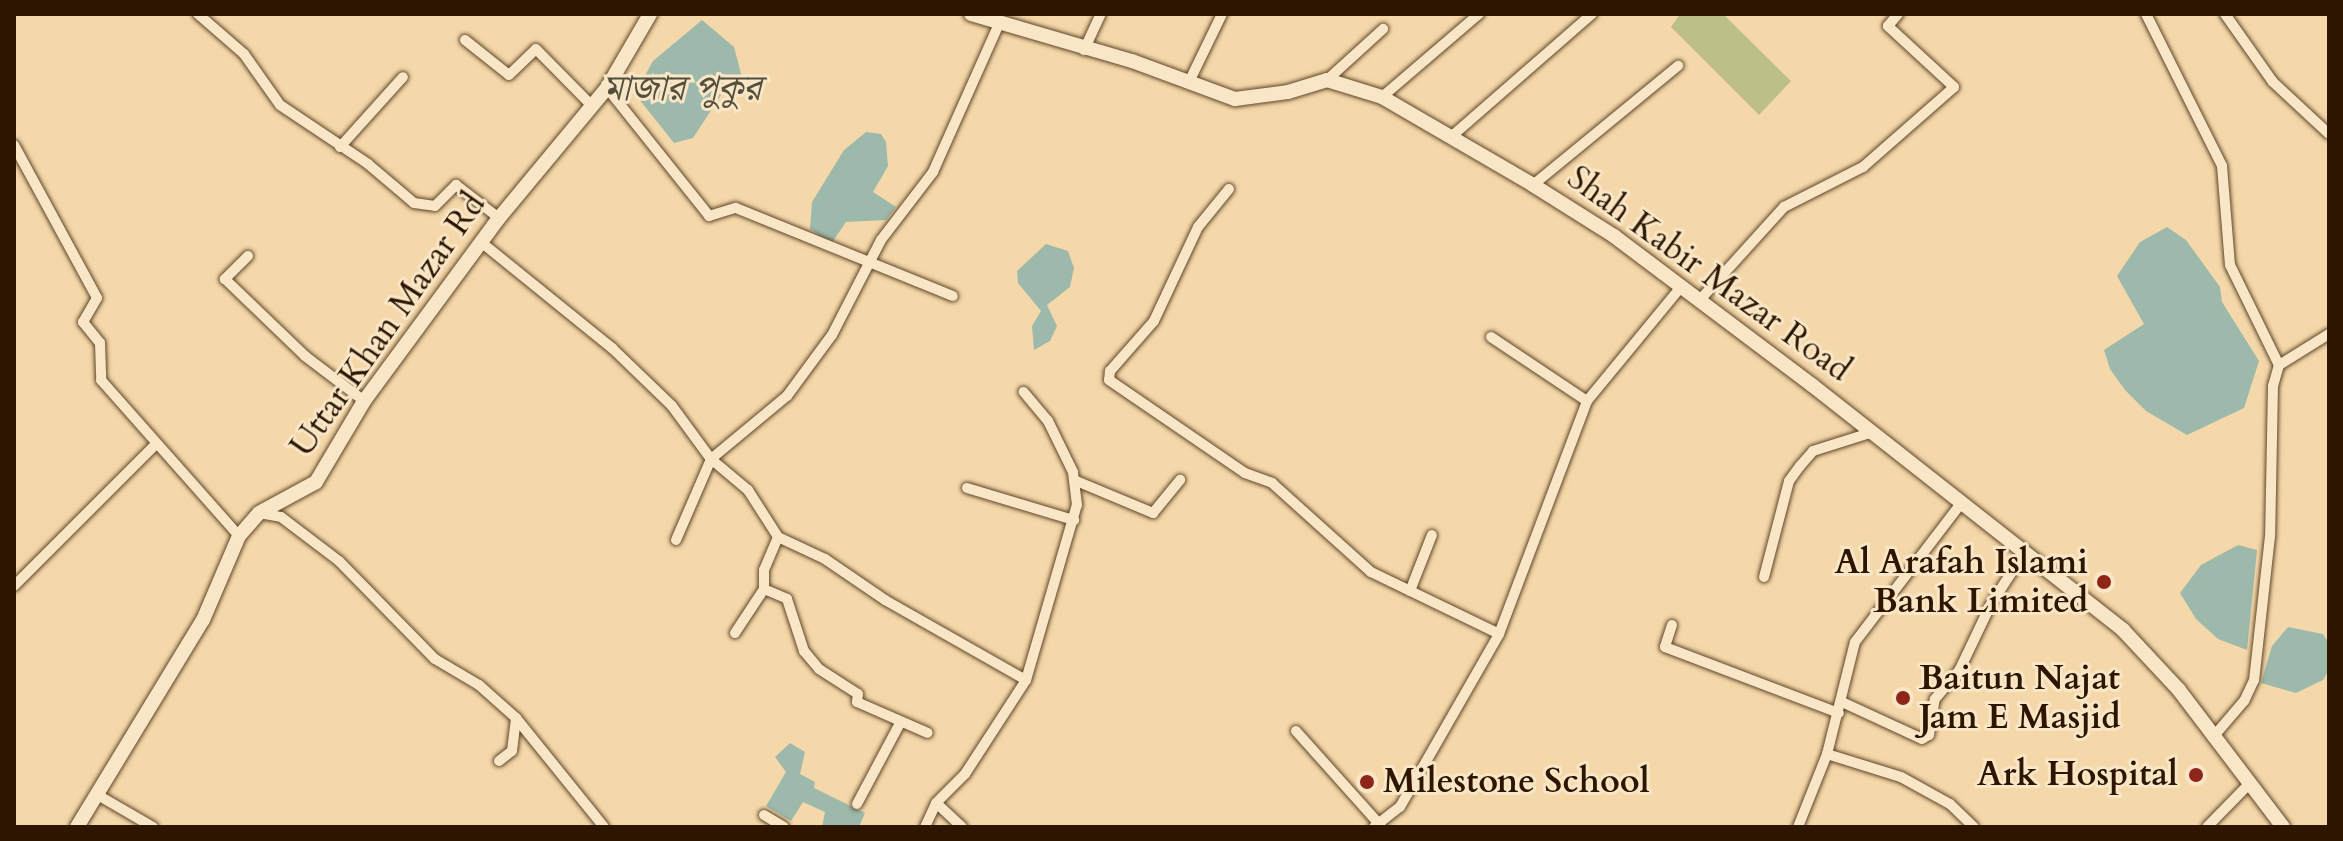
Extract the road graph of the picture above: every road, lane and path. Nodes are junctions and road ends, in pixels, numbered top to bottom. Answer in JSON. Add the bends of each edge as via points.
{"nodes":[{"id":1,"x":198,"y":14,"type":"edge"},
{"id":2,"x":650,"y":14,"type":"edge"},
{"id":3,"x":971,"y":14,"type":"edge"},
{"id":4,"x":1101,"y":14,"type":"edge"},
{"id":5,"x":1222,"y":14,"type":"edge"},
{"id":6,"x":1479,"y":14,"type":"edge"},
{"id":7,"x":1592,"y":14,"type":"edge"},
{"id":8,"x":1898,"y":14,"type":"edge"},
{"id":9,"x":2146,"y":14,"type":"edge"},
{"id":10,"x":2225,"y":14,"type":"edge"},
{"id":11,"x":999,"y":24,"type":"junction"},
{"id":12,"x":1383,"y":29,"type":"dead end"},
{"id":13,"x":465,"y":40,"type":"dead end"},
{"id":14,"x":1084,"y":50,"type":"junction"},
{"id":15,"x":1678,"y":66,"type":"dead end"},
{"id":16,"x":403,"y":77,"type":"dead end"},
{"id":17,"x":1327,"y":80,"type":"junction"},
{"id":18,"x":1189,"y":82,"type":"junction"},
{"id":19,"x":607,"y":88,"type":"junction"},
{"id":20,"x":1382,"y":97,"type":"junction"},
{"id":21,"x":592,"y":106,"type":"junction"},
{"id":22,"x":2329,"y":134,"type":"edge"},
{"id":23,"x":1452,"y":136,"type":"junction"},
{"id":24,"x":14,"y":145,"type":"edge"},
{"id":25,"x":340,"y":147,"type":"junction"},
{"id":26,"x":1533,"y":185,"type":"junction"},
{"id":27,"x":1229,"y":189,"type":"dead end"},
{"id":28,"x":499,"y":218,"type":"junction"},
{"id":29,"x":481,"y":242,"type":"junction"},
{"id":30,"x":248,"y":256,"type":"dead end"},
{"id":31,"x":868,"y":265,"type":"junction"},
{"id":32,"x":1681,"y":287,"type":"junction"},
{"id":33,"x":953,"y":296,"type":"dead end"},
{"id":34,"x":1699,"y":301,"type":"junction"},
{"id":35,"x":2329,"y":334,"type":"edge"},
{"id":36,"x":1491,"y":337,"type":"dead end"},
{"id":37,"x":2279,"y":365,"type":"junction"},
{"id":38,"x":1024,"y":392,"type":"dead end"},
{"id":39,"x":364,"y":401,"type":"junction"},
{"id":40,"x":1587,"y":401,"type":"junction"},
{"id":41,"x":1873,"y":432,"type":"junction"},
{"id":42,"x":156,"y":444,"type":"junction"},
{"id":43,"x":711,"y":459,"type":"junction"},
{"id":44,"x":1074,"y":480,"type":"junction"},
{"id":45,"x":1180,"y":480,"type":"dead end"},
{"id":46,"x":967,"y":488,"type":"dead end"},
{"id":47,"x":1962,"y":502,"type":"junction"},
{"id":48,"x":259,"y":513,"type":"junction"},
{"id":49,"x":1074,"y":520,"type":"junction"},
{"id":50,"x":1432,"y":535,"type":"dead end"},
{"id":51,"x":239,"y":536,"type":"junction"},
{"id":52,"x":778,"y":537,"type":"junction"},
{"id":53,"x":676,"y":540,"type":"dead end"},
{"id":54,"x":2023,"y":555,"type":"junction"},
{"id":55,"x":1764,"y":577,"type":"dead end"},
{"id":56,"x":14,"y":586,"type":"edge"},
{"id":57,"x":764,"y":589,"type":"junction"},
{"id":58,"x":1410,"y":591,"type":"junction"},
{"id":59,"x":1672,"y":625,"type":"dead end"},
{"id":60,"x":735,"y":633,"type":"dead end"},
{"id":61,"x":1499,"y":634,"type":"junction"},
{"id":62,"x":1026,"y":680,"type":"junction"},
{"id":63,"x":1840,"y":707,"type":"junction"},
{"id":64,"x":516,"y":718,"type":"junction"},
{"id":65,"x":900,"y":723,"type":"junction"},
{"id":66,"x":1296,"y":731,"type":"dead end"},
{"id":67,"x":928,"y":733,"type":"dead end"},
{"id":68,"x":2213,"y":737,"type":"junction"},
{"id":69,"x":1827,"y":754,"type":"junction"},
{"id":70,"x":499,"y":761,"type":"dead end"},
{"id":71,"x":2247,"y":786,"type":"junction"},
{"id":72,"x":96,"y":794,"type":"junction"},
{"id":73,"x":936,"y":803,"type":"junction"},
{"id":74,"x":857,"y":804,"type":"dead end"},
{"id":75,"x":764,"y":815,"type":"dead end"},
{"id":76,"x":1378,"y":826,"type":"edge"},
{"id":77,"x":77,"y":827,"type":"edge"},
{"id":78,"x":153,"y":827,"type":"edge"},
{"id":79,"x":604,"y":827,"type":"edge"},
{"id":80,"x":784,"y":827,"type":"edge"},
{"id":81,"x":925,"y":827,"type":"edge"},
{"id":82,"x":962,"y":827,"type":"edge"},
{"id":83,"x":1798,"y":827,"type":"edge"},
{"id":84,"x":1974,"y":827,"type":"edge"},
{"id":85,"x":2207,"y":827,"type":"edge"},
{"id":86,"x":2283,"y":827,"type":"edge"}],
"edges":[{"from":1,"to":25,"type":"street","via":[[244,54],[280,105]]},
{"from":2,"to":19,"type":"main road","name":"Uttar Khan Mazar Rd"},
{"from":3,"to":11,"type":"main road"},
{"from":4,"to":14,"type":"street"},
{"from":5,"to":18,"type":"street"},
{"from":6,"to":20,"type":"street"},
{"from":7,"to":23,"type":"street"},
{"from":8,"to":34,"type":"street","via":[[1888,26],[1954,87],[1863,167],[1784,207]]},
{"from":9,"to":37,"type":"street","via":[[2222,166],[2230,265]]},
{"from":10,"to":22,"type":"street","via":[[2273,82]]},
{"from":11,"to":14,"type":"main road"},
{"from":11,"to":31,"type":"street","via":[[933,172]]},
{"from":12,"to":17,"type":"street"},
{"from":13,"to":21,"type":"street","via":[[509,75],[536,49]]},
{"from":14,"to":18,"type":"main road"},
{"from":15,"to":26,"type":"street"},
{"from":16,"to":25,"type":"street"},
{"from":17,"to":18,"type":"main road","via":[[1253,99],[1213,94]]},
{"from":17,"to":20,"type":"main road","name":"Shah Kabir Mazar Road"},
{"from":19,"to":21,"type":"main road","name":"Uttar Khan Mazar Rd"},
{"from":19,"to":31,"type":"street","via":[[709,216],[736,208]]},
{"from":20,"to":23,"type":"main road","name":"Shah Kabir Mazar Road"},
{"from":21,"to":28,"type":"main road","name":"Uttar Khan Mazar Rd"},
{"from":23,"to":26,"type":"main road","name":"Shah Kabir Mazar Road"},
{"from":24,"to":42,"type":"street","via":[[97,298],[83,322],[100,343],[101,380]]},
{"from":25,"to":28,"type":"street","via":[[414,203],[435,206],[456,185]]},
{"from":26,"to":32,"type":"main road","name":"Shah Kabir Mazar Road"},
{"from":27,"to":58,"type":"street","via":[[1198,227],[1154,321],[1110,371],[1109,380],[1245,473],[1272,483],[1339,549]]},
{"from":28,"to":29,"type":"main road","name":"Uttar Khan Mazar Rd"},
{"from":29,"to":39,"type":"main road","name":"Uttar Khan Mazar Rd"},
{"from":29,"to":43,"type":"street","via":[[612,348],[672,406]]},
{"from":30,"to":39,"type":"street","via":[[225,279],[305,356]]},
{"from":31,"to":33,"type":"street"},
{"from":31,"to":43,"type":"street","via":[[810,368],[778,404]]},
{"from":32,"to":34,"type":"main road","name":"Shah Kabir Mazar Road"},
{"from":32,"to":40,"type":"street"},
{"from":34,"to":41,"type":"main road","name":"Shah Kabir Mazar Road"},
{"from":35,"to":37,"type":"street"},
{"from":36,"to":40,"type":"street"},
{"from":37,"to":68,"type":"street","via":[[2273,386],[2270,536],[2254,680],[2244,701]]},
{"from":38,"to":44,"type":"street","via":[[1048,421]]},
{"from":39,"to":48,"type":"main road","name":"Uttar Khan Mazar Rd","via":[[316,482]]},
{"from":40,"to":61,"type":"street"},
{"from":41,"to":47,"type":"main road","name":"Shah Kabir Mazar Road"},
{"from":41,"to":55,"type":"street","via":[[1813,451],[1795,473]]},
{"from":42,"to":51,"type":"street"},
{"from":42,"to":56,"type":"street"},
{"from":43,"to":52,"type":"street","via":[[748,490]]},
{"from":43,"to":53,"type":"street"},
{"from":44,"to":45,"type":"street","via":[[1153,513]]},
{"from":44,"to":49,"type":"street"},
{"from":46,"to":49,"type":"street"},
{"from":47,"to":54,"type":"main road","name":"Shah Kabir Mazar Road"},
{"from":47,"to":63,"type":"street","via":[[1855,642]]},
{"from":48,"to":51,"type":"main road","name":"Uttar Khan Mazar Rd"},
{"from":48,"to":64,"type":"street","via":[[281,517],[339,561],[435,659],[479,685]]},
{"from":49,"to":62,"type":"street"},
{"from":50,"to":58,"type":"street"},
{"from":51,"to":72,"type":"main road","name":"Uttar Khan Mazar Rd","via":[[203,620]]},
{"from":52,"to":57,"type":"street","via":[[764,570]]},
{"from":52,"to":62,"type":"street","via":[[825,559],[885,600]]},
{"from":54,"to":63,"type":"street","via":[[1991,604],[1960,669],[1935,699],[1929,735],[1922,739]]},
{"from":54,"to":68,"type":"main road","name":"Shah Kabir Mazar Road","via":[[2123,630],[2155,661]]},
{"from":57,"to":60,"type":"street"},
{"from":57,"to":65,"type":"street","via":[[787,599],[812,662],[858,694],[857,702]]},
{"from":58,"to":61,"type":"street"},
{"from":59,"to":63,"type":"street","via":[[1665,647]]},
{"from":61,"to":76,"type":"street","via":[[1400,807]]},
{"from":62,"to":73,"type":"street","via":[[965,774]]},
{"from":63,"to":69,"type":"street"},
{"from":64,"to":70,"type":"street","via":[[512,751]]},
{"from":64,"to":79,"type":"street"},
{"from":65,"to":67,"type":"street"},
{"from":65,"to":74,"type":"street"},
{"from":66,"to":76,"type":"street"},
{"from":68,"to":71,"type":"main road","name":"Shah Kabir Mazar Road"},
{"from":69,"to":83,"type":"street"},
{"from":69,"to":84,"type":"street","via":[[1901,777],[1950,804]]},
{"from":71,"to":85,"type":"street"},
{"from":71,"to":86,"type":"main road","name":"Shah Kabir Mazar Road"},
{"from":72,"to":77,"type":"main road","name":"Uttar Khan Mazar Rd"},
{"from":72,"to":78,"type":"street"},
{"from":73,"to":81,"type":"street"},
{"from":73,"to":82,"type":"street"},
{"from":75,"to":80,"type":"street"}]}
